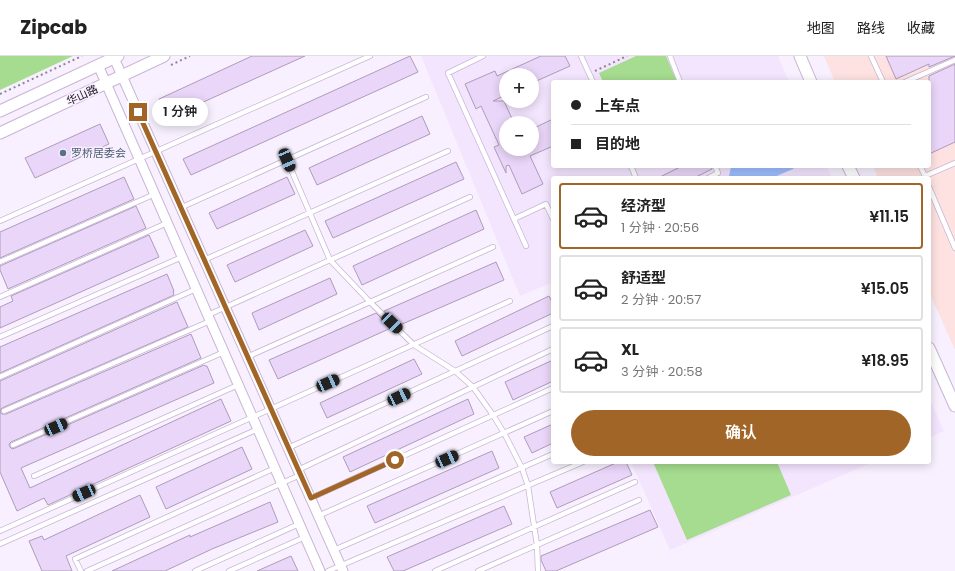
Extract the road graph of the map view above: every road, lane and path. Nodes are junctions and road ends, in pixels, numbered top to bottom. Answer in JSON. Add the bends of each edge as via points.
{"nodes":[{"id":1,"x":82,"y":56,"type":"edge"},
{"id":2,"x":164,"y":56,"type":"edge"},
{"id":3,"x":370,"y":56,"type":"edge"},
{"id":4,"x":581,"y":56,"type":"edge"},
{"id":5,"x":627,"y":56,"type":"edge"},
{"id":6,"x":670,"y":56,"type":"edge"},
{"id":7,"x":800,"y":56,"type":"edge"},
{"id":8,"x":871,"y":56,"type":"edge"},
{"id":9,"x":116,"y":57,"type":"edge"},
{"id":10,"x":479,"y":57,"type":"edge"},
{"id":11,"x":955,"y":60,"type":"edge"},
{"id":12,"x":98,"y":65,"type":"junction"},
{"id":13,"x":589,"y":73,"type":"junction"},
{"id":14,"x":122,"y":76,"type":"junction"},
{"id":15,"x":592,"y":80,"type":"edge"},
{"id":16,"x":679,"y":80,"type":"edge"},
{"id":17,"x":810,"y":80,"type":"edge"},
{"id":18,"x":881,"y":80,"type":"edge"},
{"id":19,"x":910,"y":80,"type":"edge"},
{"id":20,"x":106,"y":83,"type":"junction"},
{"id":21,"x":0,"y":94,"type":"edge"},
{"id":22,"x":426,"y":97,"type":"dead end"},
{"id":23,"x":0,"y":111,"type":"edge"},
{"id":24,"x":0,"y":133,"type":"edge"},
{"id":25,"x":448,"y":151,"type":"dead end"},
{"id":26,"x":156,"y":152,"type":"junction"},
{"id":27,"x":139,"y":159,"type":"junction"},
{"id":28,"x":287,"y":160,"type":"junction"},
{"id":29,"x":955,"y":163,"type":"edge"},
{"id":30,"x":716,"y":168,"type":"edge"},
{"id":31,"x":712,"y":176,"type":"edge"},
{"id":32,"x":927,"y":176,"type":"edge"},
{"id":33,"x":931,"y":192,"type":"edge"},
{"id":34,"x":154,"y":194,"type":"junction"},
{"id":35,"x":470,"y":197,"type":"dead end"},
{"id":36,"x":180,"y":208,"type":"junction"},
{"id":37,"x":310,"y":212,"type":"junction"},
{"id":38,"x":551,"y":215,"type":"edge"},
{"id":39,"x":514,"y":219,"type":"junction"},
{"id":40,"x":0,"y":221,"type":"edge"},
{"id":41,"x":167,"y":223,"type":"junction"},
{"id":42,"x":526,"y":246,"type":"dead end"},
{"id":43,"x":493,"y":247,"type":"dead end"},
{"id":44,"x":955,"y":248,"type":"edge"},
{"id":45,"x":182,"y":257,"type":"junction"},
{"id":46,"x":204,"y":260,"type":"junction"},
{"id":47,"x":330,"y":260,"type":"junction"},
{"id":48,"x":0,"y":262,"type":"edge"},
{"id":49,"x":196,"y":289,"type":"junction"},
{"id":50,"x":0,"y":297,"type":"edge"},
{"id":51,"x":510,"y":301,"type":"dead end"},
{"id":52,"x":370,"y":302,"type":"junction"},
{"id":53,"x":225,"y":308,"type":"junction"},
{"id":54,"x":209,"y":318,"type":"junction"},
{"id":55,"x":551,"y":327,"type":"edge"},
{"id":56,"x":0,"y":337,"type":"edge"},
{"id":57,"x":414,"y":345,"type":"junction"},
{"id":58,"x":551,"y":350,"type":"edge"},
{"id":59,"x":224,"y":352,"type":"junction"},
{"id":60,"x":931,"y":352,"type":"edge"},
{"id":61,"x":247,"y":357,"type":"junction"},
{"id":62,"x":454,"y":371,"type":"junction"},
{"id":63,"x":0,"y":377,"type":"edge"},
{"id":64,"x":238,"y":385,"type":"junction"},
{"id":65,"x":473,"y":387,"type":"junction"},
{"id":66,"x":551,"y":389,"type":"edge"},
{"id":67,"x":955,"y":406,"type":"edge"},
{"id":68,"x":271,"y":409,"type":"junction"},
{"id":69,"x":4,"y":412,"type":"dead end"},
{"id":70,"x":551,"y":412,"type":"edge"},
{"id":71,"x":493,"y":415,"type":"junction"},
{"id":72,"x":252,"y":417,"type":"junction"},
{"id":73,"x":258,"y":429,"type":"junction"},
{"id":74,"x":504,"y":433,"type":"junction"},
{"id":75,"x":13,"y":446,"type":"dead end"},
{"id":76,"x":288,"y":448,"type":"junction"},
{"id":77,"x":551,"y":455,"type":"edge"},
{"id":78,"x":578,"y":464,"type":"edge"},
{"id":79,"x":275,"y":468,"type":"junction"},
{"id":80,"x":522,"y":468,"type":"junction"},
{"id":81,"x":299,"y":473,"type":"junction"},
{"id":82,"x":34,"y":476,"type":"dead end"},
{"id":83,"x":634,"y":482,"type":"dead end"},
{"id":84,"x":282,"y":483,"type":"junction"},
{"id":85,"x":528,"y":486,"type":"junction"},
{"id":86,"x":311,"y":498,"type":"junction"},
{"id":87,"x":639,"y":500,"type":"dead end"},
{"id":88,"x":318,"y":516,"type":"junction"},
{"id":89,"x":300,"y":524,"type":"junction"},
{"id":90,"x":534,"y":527,"type":"junction"},
{"id":91,"x":0,"y":531,"type":"edge"},
{"id":92,"x":305,"y":537,"type":"junction"},
{"id":93,"x":0,"y":544,"type":"edge"},
{"id":94,"x":537,"y":545,"type":"junction"},
{"id":95,"x":334,"y":550,"type":"junction"},
{"id":96,"x":342,"y":568,"type":"edge"},
{"id":97,"x":81,"y":571,"type":"edge"},
{"id":98,"x":87,"y":571,"type":"edge"},
{"id":99,"x":195,"y":571,"type":"edge"},
{"id":100,"x":229,"y":571,"type":"edge"},
{"id":101,"x":320,"y":571,"type":"edge"},
{"id":102,"x":328,"y":571,"type":"edge"},
{"id":103,"x":435,"y":571,"type":"edge"},
{"id":104,"x":478,"y":571,"type":"edge"},
{"id":105,"x":538,"y":571,"type":"edge"}],
"edges":[{"from":1,"to":21,"type":"path"},
{"from":2,"to":14,"type":"street","name":"华山路"},
{"from":3,"to":26,"type":"lane"},
{"from":4,"to":13,"type":"lane"},
{"from":5,"to":13,"type":"path"},
{"from":6,"to":16,"type":"lane"},
{"from":7,"to":17,"type":"street"},
{"from":8,"to":18,"type":"lane"},
{"from":9,"to":12,"type":"street","name":"华山路"},
{"from":9,"to":14,"type":"street"},
{"from":10,"to":39,"type":"lane","via":[[448,73]]},
{"from":11,"to":19,"type":"lane"},
{"from":12,"to":20,"type":"street"},
{"from":12,"to":23,"type":"street","name":"华山路"},
{"from":13,"to":15,"type":"lane"},
{"from":14,"to":20,"type":"street","name":"华山路"},
{"from":14,"to":26,"type":"street"},
{"from":20,"to":24,"type":"street","name":"华山路"},
{"from":20,"to":27,"type":"street"},
{"from":22,"to":28,"type":"lane"},
{"from":25,"to":37,"type":"lane"},
{"from":26,"to":27,"type":"lane"},
{"from":26,"to":36,"type":"street"},
{"from":27,"to":34,"type":"street"},
{"from":27,"to":40,"type":"lane"},
{"from":28,"to":36,"type":"lane"},
{"from":28,"to":37,"type":"lane"},
{"from":29,"to":32,"type":"lane"},
{"from":30,"to":31,"type":"lane","via":[[718,173]]},
{"from":33,"to":44,"type":"lane"},
{"from":34,"to":41,"type":"street"},
{"from":34,"to":48,"type":"lane"},
{"from":35,"to":47,"type":"lane"},
{"from":36,"to":46,"type":"street"},
{"from":37,"to":46,"type":"lane"},
{"from":37,"to":47,"type":"lane"},
{"from":38,"to":39,"type":"lane","via":[[546,204]]},
{"from":39,"to":42,"type":"lane"},
{"from":41,"to":45,"type":"street"},
{"from":41,"to":50,"type":"lane"},
{"from":43,"to":52,"type":"lane"},
{"from":45,"to":49,"type":"street"},
{"from":45,"to":56,"type":"lane"},
{"from":46,"to":53,"type":"street"},
{"from":47,"to":52,"type":"lane"},
{"from":47,"to":53,"type":"lane"},
{"from":49,"to":54,"type":"street"},
{"from":49,"to":63,"type":"lane"},
{"from":51,"to":57,"type":"lane"},
{"from":52,"to":57,"type":"lane"},
{"from":52,"to":61,"type":"lane"},
{"from":53,"to":54,"type":"lane"},
{"from":53,"to":61,"type":"street"},
{"from":54,"to":59,"type":"street"},
{"from":54,"to":69,"type":"lane"},
{"from":55,"to":62,"type":"lane"},
{"from":57,"to":62,"type":"lane"},
{"from":57,"to":68,"type":"lane"},
{"from":58,"to":65,"type":"lane"},
{"from":59,"to":64,"type":"street"},
{"from":59,"to":75,"type":"lane"},
{"from":60,"to":67,"type":"street"},
{"from":61,"to":68,"type":"street"},
{"from":62,"to":65,"type":"lane"},
{"from":62,"to":76,"type":"lane"},
{"from":64,"to":72,"type":"street"},
{"from":64,"to":82,"type":"lane"},
{"from":65,"to":71,"type":"lane"},
{"from":65,"to":81,"type":"lane"},
{"from":66,"to":71,"type":"lane"},
{"from":68,"to":72,"type":"lane"},
{"from":68,"to":76,"type":"street"},
{"from":70,"to":74,"type":"lane"},
{"from":71,"to":74,"type":"lane"},
{"from":71,"to":86,"type":"lane"},
{"from":72,"to":73,"type":"street"},
{"from":72,"to":91,"type":"lane"},
{"from":73,"to":79,"type":"street"},
{"from":73,"to":93,"type":"lane"},
{"from":74,"to":80,"type":"lane"},
{"from":74,"to":88,"type":"lane"},
{"from":76,"to":81,"type":"street"},
{"from":77,"to":80,"type":"lane"},
{"from":78,"to":85,"type":"lane"},
{"from":79,"to":84,"type":"street"},
{"from":79,"to":97,"type":"lane","via":[[75,559]]},
{"from":80,"to":85,"type":"lane"},
{"from":80,"to":95,"type":"lane"},
{"from":81,"to":84,"type":"lane"},
{"from":81,"to":86,"type":"street"},
{"from":83,"to":90,"type":"lane"},
{"from":84,"to":89,"type":"street"},
{"from":84,"to":98,"type":"lane"},
{"from":85,"to":90,"type":"lane"},
{"from":85,"to":96,"type":"lane"},
{"from":86,"to":88,"type":"street"},
{"from":87,"to":94,"type":"lane"},
{"from":88,"to":95,"type":"street"},
{"from":89,"to":92,"type":"street"},
{"from":89,"to":99,"type":"lane"},
{"from":90,"to":94,"type":"lane"},
{"from":90,"to":103,"type":"lane"},
{"from":92,"to":100,"type":"lane"},
{"from":92,"to":101,"type":"street"},
{"from":94,"to":104,"type":"lane"},
{"from":94,"to":105,"type":"lane"},
{"from":95,"to":96,"type":"street"},
{"from":96,"to":102,"type":"lane"}]}
